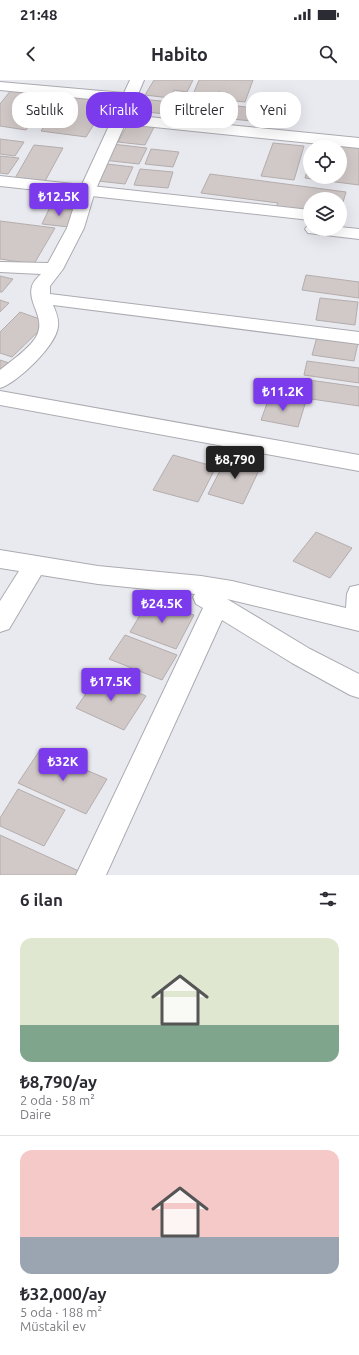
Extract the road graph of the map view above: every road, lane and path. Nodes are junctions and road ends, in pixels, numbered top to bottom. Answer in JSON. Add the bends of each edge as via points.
{"nodes":[{"id":1,"x":4,"y":80,"type":"edge"},
{"id":2,"x":137,"y":80,"type":"edge"},
{"id":3,"x":0,"y":86,"type":"edge"},
{"id":4,"x":132,"y":92,"type":"edge"},
{"id":5,"x":86,"y":94,"type":"edge"},
{"id":6,"x":152,"y":122,"type":"edge"},
{"id":7,"x":115,"y":128,"type":"edge"},
{"id":8,"x":359,"y":142,"type":"edge"},
{"id":9,"x":0,"y":181,"type":"edge"},
{"id":10,"x":0,"y":196,"type":"edge"},
{"id":11,"x":85,"y":197,"type":"junction"},
{"id":12,"x":303,"y":214,"type":"edge"},
{"id":13,"x":347,"y":219,"type":"edge"},
{"id":14,"x":359,"y":221,"type":"edge"},
{"id":15,"x":303,"y":228,"type":"edge"},
{"id":16,"x":347,"y":233,"type":"edge"},
{"id":17,"x":359,"y":234,"type":"edge"},
{"id":18,"x":0,"y":267,"type":"edge"},
{"id":19,"x":54,"y":270,"type":"junction"},
{"id":20,"x":41,"y":298,"type":"junction"},
{"id":21,"x":359,"y":338,"type":"edge"},
{"id":22,"x":0,"y":381,"type":"edge"},
{"id":23,"x":0,"y":398,"type":"edge"},
{"id":24,"x":359,"y":463,"type":"edge"},
{"id":25,"x":0,"y":559,"type":"edge"},
{"id":26,"x":35,"y":565,"type":"junction"},
{"id":27,"x":201,"y":584,"type":"junction"},
{"id":28,"x":359,"y":594,"type":"edge"},
{"id":29,"x":217,"y":605,"type":"junction"},
{"id":30,"x":358,"y":620,"type":"edge"},
{"id":31,"x":0,"y":622,"type":"edge"},
{"id":32,"x":359,"y":687,"type":"edge"},
{"id":33,"x":91,"y":875,"type":"edge"}],
"edges":[{"from":1,"to":3,"type":"street"},
{"from":2,"to":4,"type":"street"},
{"from":3,"to":5,"type":"street"},
{"from":6,"to":8,"type":"street"},
{"from":7,"to":11,"type":"street"},
{"from":9,"to":11,"type":"street"},
{"from":10,"to":11,"type":"street"},
{"from":11,"to":12,"type":"street"},
{"from":11,"to":15,"type":"street"},
{"from":11,"to":19,"type":"street","via":[[71,236]]},
{"from":13,"to":14,"type":"street"},
{"from":16,"to":17,"type":"street"},
{"from":18,"to":19,"type":"street"},
{"from":19,"to":20,"type":"street","via":[[41,286]]},
{"from":20,"to":21,"type":"street"},
{"from":20,"to":22,"type":"street","via":[[48,314],[49,327],[45,339]]},
{"from":23,"to":24,"type":"street"},
{"from":25,"to":26,"type":"street"},
{"from":26,"to":27,"type":"street","via":[[98,576]]},
{"from":26,"to":31,"type":"street"},
{"from":27,"to":29,"type":"street","via":[[203,594]]},
{"from":27,"to":30,"type":"street"},
{"from":28,"to":30,"type":"street"},
{"from":29,"to":32,"type":"street","via":[[301,656]]},
{"from":29,"to":33,"type":"street"}]}
